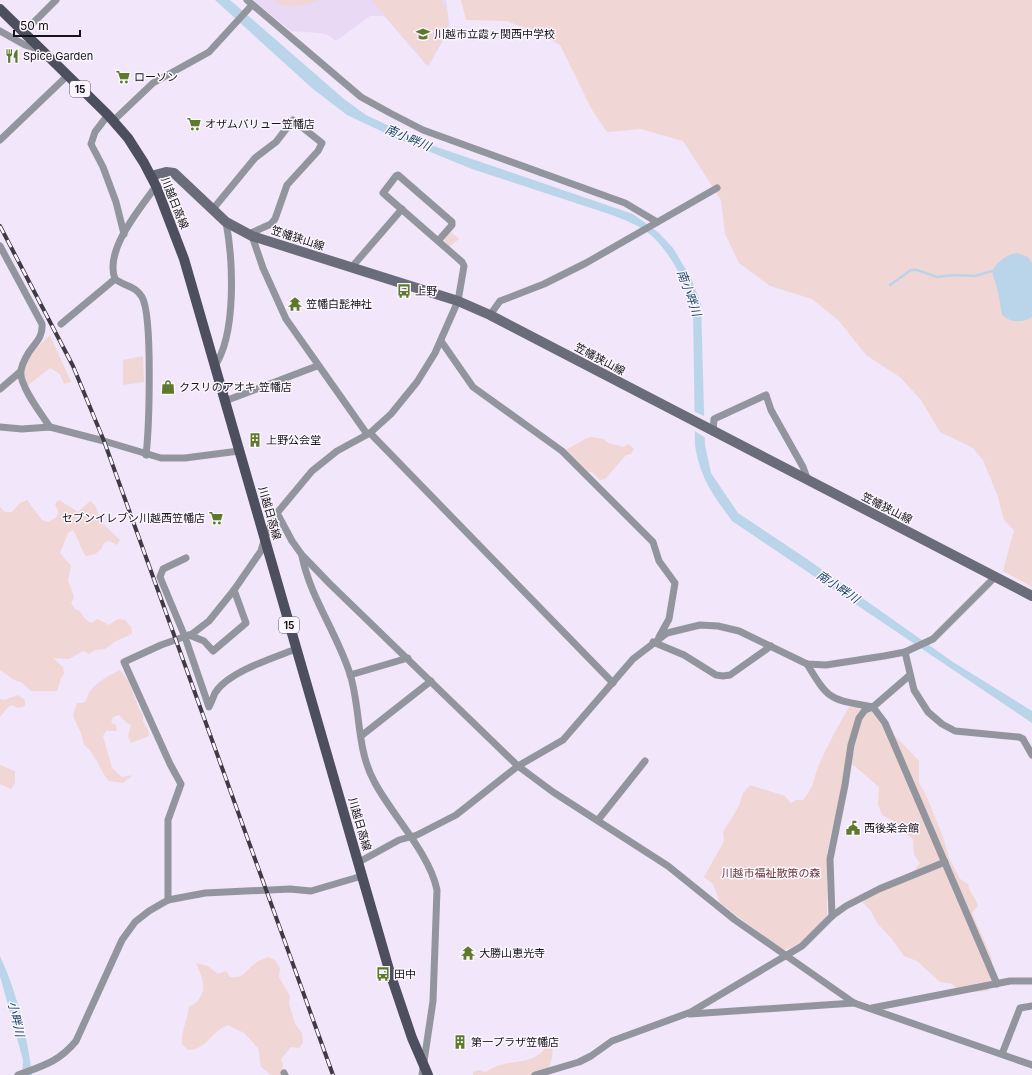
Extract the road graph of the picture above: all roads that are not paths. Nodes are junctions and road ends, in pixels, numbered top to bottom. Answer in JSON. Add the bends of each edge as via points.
{"nodes":[{"id":1,"x":56,"y":0,"type":"edge"},
{"id":2,"x":250,"y":4,"type":"edge"},
{"id":3,"x":0,"y":9,"type":"edge"},
{"id":4,"x":0,"y":31,"type":"edge"},
{"id":5,"x":23,"y":33,"type":"junction"},
{"id":6,"x":41,"y":50,"type":"junction"},
{"id":7,"x":67,"y":76,"type":"junction"},
{"id":8,"x":110,"y":118,"type":"junction"},
{"id":9,"x":0,"y":140,"type":"edge"},
{"id":10,"x":151,"y":176,"type":"junction"},
{"id":11,"x":156,"y":186,"type":"junction"},
{"id":12,"x":718,"y":188,"type":"dead end"},
{"id":13,"x":213,"y":209,"type":"junction"},
{"id":14,"x":402,"y":209,"type":"junction"},
{"id":15,"x":226,"y":222,"type":"junction"},
{"id":16,"x":655,"y":223,"type":"junction"},
{"id":17,"x":124,"y":234,"type":"junction"},
{"id":18,"x":252,"y":236,"type":"junction"},
{"id":19,"x":438,"y":241,"type":"junction"},
{"id":20,"x":0,"y":246,"type":"edge"},
{"id":21,"x":351,"y":268,"type":"junction"},
{"id":22,"x":115,"y":279,"type":"junction"},
{"id":23,"x":458,"y":301,"type":"junction"},
{"id":24,"x":490,"y":315,"type":"junction"},
{"id":25,"x":61,"y":324,"type":"dead end"},
{"id":26,"x":441,"y":341,"type":"junction"},
{"id":27,"x":317,"y":366,"type":"junction"},
{"id":28,"x":214,"y":367,"type":"junction"},
{"id":29,"x":20,"y":372,"type":"junction"},
{"id":30,"x":0,"y":389,"type":"edge"},
{"id":31,"x":225,"y":402,"type":"junction"},
{"id":32,"x":0,"y":427,"type":"edge"},
{"id":33,"x":50,"y":427,"type":"junction"},
{"id":34,"x":712,"y":431,"type":"junction"},
{"id":35,"x":369,"y":434,"type":"junction"},
{"id":36,"x":239,"y":451,"type":"junction"},
{"id":37,"x":146,"y":455,"type":"junction"},
{"id":38,"x":808,"y":481,"type":"junction"},
{"id":39,"x":277,"y":513,"type":"junction"},
{"id":40,"x":265,"y":537,"type":"junction"},
{"id":41,"x":302,"y":556,"type":"junction"},
{"id":42,"x":186,"y":558,"type":"dead end"},
{"id":43,"x":994,"y":578,"type":"junction"},
{"id":44,"x":234,"y":590,"type":"junction"},
{"id":45,"x":1032,"y":596,"type":"edge"},
{"id":46,"x":187,"y":636,"type":"junction"},
{"id":47,"x":660,"y":637,"type":"junction"},
{"id":48,"x":653,"y":642,"type":"junction"},
{"id":49,"x":771,"y":646,"type":"junction"},
{"id":50,"x":296,"y":649,"type":"junction"},
{"id":51,"x":905,"y":651,"type":"junction"},
{"id":52,"x":408,"y":658,"type":"junction"},
{"id":53,"x":807,"y":664,"type":"junction"},
{"id":54,"x":350,"y":675,"type":"junction"},
{"id":55,"x":910,"y":675,"type":"junction"},
{"id":56,"x":431,"y":681,"type":"junction"},
{"id":57,"x":613,"y":683,"type":"junction"},
{"id":58,"x":873,"y":707,"type":"junction"},
{"id":59,"x":361,"y":736,"type":"junction"},
{"id":60,"x":1032,"y":755,"type":"edge"},
{"id":61,"x":645,"y":761,"type":"dead end"},
{"id":62,"x":518,"y":766,"type":"junction"},
{"id":63,"x":598,"y":820,"type":"junction"},
{"id":64,"x":409,"y":836,"type":"junction"},
{"id":65,"x":358,"y":862,"type":"junction"},
{"id":66,"x":945,"y":862,"type":"junction"},
{"id":67,"x":362,"y":876,"type":"junction"},
{"id":68,"x":168,"y":900,"type":"junction"},
{"id":69,"x":832,"y":916,"type":"junction"},
{"id":70,"x":788,"y":955,"type":"junction"},
{"id":71,"x":1032,"y":981,"type":"edge"},
{"id":72,"x":997,"y":984,"type":"junction"},
{"id":73,"x":854,"y":1003,"type":"junction"},
{"id":74,"x":1032,"y":1006,"type":"edge"},
{"id":75,"x":872,"y":1008,"type":"junction"},
{"id":76,"x":686,"y":1015,"type":"junction"},
{"id":77,"x":1002,"y":1054,"type":"junction"},
{"id":78,"x":1032,"y":1065,"type":"edge"},
{"id":79,"x":425,"y":1072,"type":"edge"},
{"id":80,"x":18,"y":1075,"type":"edge"},
{"id":81,"x":535,"y":1075,"type":"edge"}],
"edges":[{"from":1,"to":5,"type":"street"},
{"from":2,"to":8,"type":"street","via":[[209,52],[153,83]]},
{"from":2,"to":16,"type":"street","via":[[361,97],[390,113],[423,130],[625,203]]},
{"from":3,"to":5,"type":"main road","name":"川越日高線","number":"15"},
{"from":4,"to":6,"type":"street","via":[[25,46]]},
{"from":5,"to":6,"type":"main road","name":"川越日高線","number":"15"},
{"from":6,"to":7,"type":"main road","name":"川越日高線","number":"15"},
{"from":7,"to":8,"type":"main road","name":"川越日高線","number":"15"},
{"from":7,"to":9,"type":"street"},
{"from":8,"to":10,"type":"main road","name":"川越日高線","number":"15","via":[[138,152]]},
{"from":8,"to":17,"type":"street","via":[[95,132],[91,144],[103,166]]},
{"from":10,"to":11,"type":"main road","name":"川越日高線","number":"15"},
{"from":10,"to":13,"type":"main road","name":"笠幡狭山線","via":[[166,172],[174,173]]},
{"from":11,"to":17,"type":"street"},
{"from":11,"to":28,"type":"main road","name":"川越日高線","number":"15","via":[[184,259]]},
{"from":12,"to":16,"type":"street"},
{"from":13,"to":15,"type":"main road","name":"笠幡狭山線"},
{"from":13,"to":18,"type":"street","via":[[255,158],[276,142],[293,120],[322,144],[287,185],[272,224],[251,233]]},
{"from":14,"to":19,"type":"street"},
{"from":14,"to":19,"type":"street","via":[[383,193],[398,175],[452,222]]},
{"from":14,"to":21,"type":"street"},
{"from":15,"to":18,"type":"main road","name":"笠幡狭山線"},
{"from":15,"to":28,"type":"street","via":[[231,248],[232,292],[224,346],[221,358]]},
{"from":16,"to":24,"type":"street","via":[[556,278],[500,301]]},
{"from":17,"to":22,"type":"street","via":[[112,264]]},
{"from":18,"to":21,"type":"main road","name":"笠幡狭山線"},
{"from":18,"to":27,"type":"street","via":[[262,268],[286,319]]},
{"from":19,"to":23,"type":"street","via":[[464,266]]},
{"from":20,"to":29,"type":"street","via":[[42,324],[40,338],[28,353]]},
{"from":21,"to":23,"type":"main road","name":"笠幡狭山線"},
{"from":22,"to":25,"type":"street"},
{"from":22,"to":37,"type":"street","via":[[136,290],[146,305],[149,432]]},
{"from":23,"to":24,"type":"main road","name":"笠幡狭山線"},
{"from":23,"to":26,"type":"street"},
{"from":24,"to":34,"type":"main road","name":"笠幡狭山線"},
{"from":26,"to":35,"type":"street","via":[[417,382],[391,414]]},
{"from":26,"to":47,"type":"street","via":[[473,387],[562,451],[653,542],[659,561],[675,583],[669,619]]},
{"from":27,"to":31,"type":"street"},
{"from":27,"to":35,"type":"street"},
{"from":28,"to":31,"type":"main road","name":"川越日高線","number":"15"},
{"from":29,"to":30,"type":"street"},
{"from":29,"to":33,"type":"street","via":[[25,387]]},
{"from":31,"to":36,"type":"main road","name":"川越日高線","number":"15"},
{"from":32,"to":33,"type":"street","via":[[22,430]]},
{"from":33,"to":37,"type":"street"},
{"from":34,"to":38,"type":"main road","name":"笠幡狭山線"},
{"from":34,"to":38,"type":"street","via":[[714,419],[766,395],[771,410],[803,467]]},
{"from":35,"to":39,"type":"street","via":[[336,451],[312,471]]},
{"from":35,"to":57,"type":"street"},
{"from":36,"to":37,"type":"street","via":[[185,458]]},
{"from":36,"to":40,"type":"main road","name":"川越日高線","number":"15"},
{"from":38,"to":43,"type":"main road","name":"笠幡狭山線"},
{"from":39,"to":40,"type":"street"},
{"from":39,"to":41,"type":"street"},
{"from":40,"to":44,"type":"street","via":[[261,551]]},
{"from":40,"to":50,"type":"main road","name":"川越日高線","number":"15"},
{"from":41,"to":52,"type":"street"},
{"from":41,"to":54,"type":"street"},
{"from":42,"to":46,"type":"street","via":[[163,569],[160,577]]},
{"from":43,"to":45,"type":"main road","name":"笠幡狭山線"},
{"from":43,"to":51,"type":"street","via":[[932,639]]},
{"from":44,"to":46,"type":"street","via":[[209,621]]},
{"from":44,"to":46,"type":"street","via":[[246,623],[213,651],[204,641]]},
{"from":46,"to":50,"type":"street","via":[[209,707],[216,692],[232,678]]},
{"from":46,"to":68,"type":"street","via":[[124,662],[181,784],[168,820]]},
{"from":47,"to":48,"type":"street"},
{"from":47,"to":49,"type":"street","via":[[688,627],[714,625],[739,631]]},
{"from":48,"to":49,"type":"street","via":[[684,655],[716,675],[723,676],[730,675]]},
{"from":48,"to":57,"type":"street","via":[[633,659]]},
{"from":49,"to":53,"type":"street"},
{"from":50,"to":65,"type":"main road","name":"川越日高線","number":"15"},
{"from":51,"to":53,"type":"street","via":[[826,665]]},
{"from":51,"to":55,"type":"street"},
{"from":52,"to":54,"type":"street"},
{"from":52,"to":56,"type":"street"},
{"from":53,"to":58,"type":"street","via":[[826,694],[841,701]]},
{"from":54,"to":59,"type":"street"},
{"from":55,"to":58,"type":"street"},
{"from":55,"to":60,"type":"street","via":[[914,690],[928,712],[950,730],[1019,737]]},
{"from":56,"to":59,"type":"street"},
{"from":56,"to":62,"type":"street"},
{"from":57,"to":62,"type":"street","via":[[563,740]]},
{"from":58,"to":66,"type":"street","via":[[885,723]]},
{"from":58,"to":69,"type":"street","via":[[865,710],[859,718],[851,745],[830,859]]},
{"from":59,"to":64,"type":"street","via":[[366,762],[374,782]]},
{"from":61,"to":63,"type":"street"},
{"from":62,"to":63,"type":"street"},
{"from":62,"to":64,"type":"street","via":[[456,815],[417,835]]},
{"from":63,"to":70,"type":"street","via":[[668,866],[735,920]]},
{"from":64,"to":65,"type":"street"},
{"from":64,"to":79,"type":"street","via":[[432,871],[437,890],[433,1001]]},
{"from":65,"to":67,"type":"main road","name":"川越日高線","number":"15"},
{"from":66,"to":69,"type":"street","via":[[879,889]]},
{"from":66,"to":72,"type":"street"},
{"from":67,"to":68,"type":"street","via":[[310,891],[290,889],[219,892]]},
{"from":67,"to":79,"type":"main road","name":"川越日高線","number":"15","via":[[401,1006]]},
{"from":68,"to":80,"type":"street","via":[[135,922],[122,940],[76,1041],[65,1054]]},
{"from":69,"to":70,"type":"street","via":[[802,946]]},
{"from":70,"to":73,"type":"street"},
{"from":70,"to":76,"type":"street"},
{"from":71,"to":72,"type":"street"},
{"from":72,"to":75,"type":"street"},
{"from":73,"to":75,"type":"street"},
{"from":73,"to":76,"type":"street"},
{"from":74,"to":77,"type":"street","via":[[1020,1008]]},
{"from":75,"to":77,"type":"street"},
{"from":76,"to":81,"type":"street","via":[[612,1041],[579,1062]]},
{"from":77,"to":78,"type":"street"}]}
